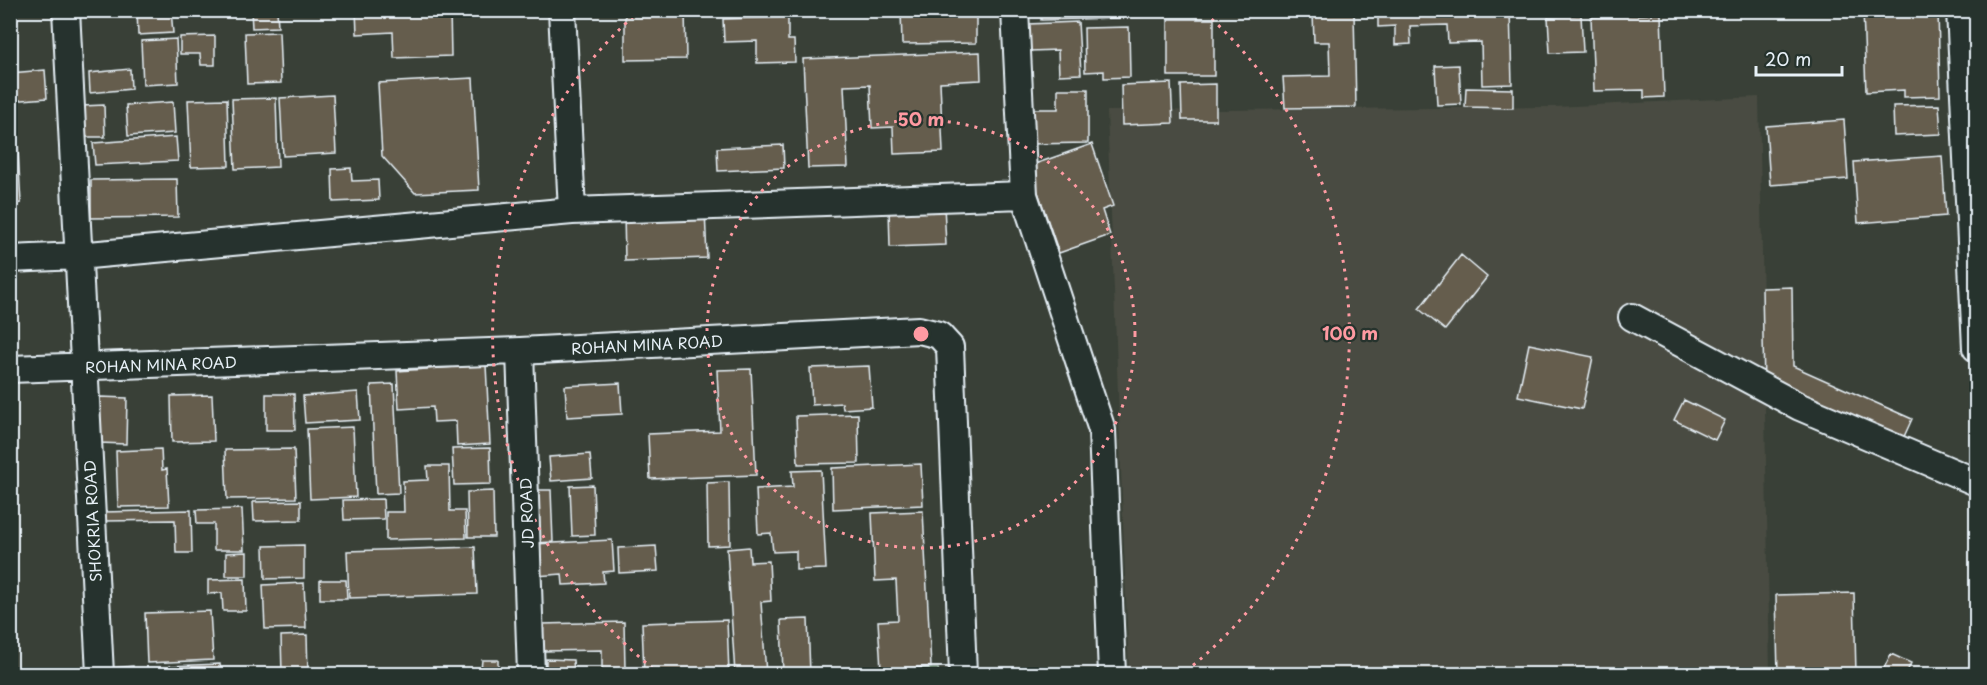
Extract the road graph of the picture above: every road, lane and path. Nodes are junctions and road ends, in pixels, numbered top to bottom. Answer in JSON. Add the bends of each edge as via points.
{"nodes":[{"id":1,"x":66,"y":10,"type":"edge"},
{"id":2,"x":562,"y":10,"type":"edge"},
{"id":3,"x":1015,"y":10,"type":"edge"},
{"id":4,"x":1960,"y":10,"type":"edge"},
{"id":5,"x":1024,"y":195,"type":"junction"},
{"id":6,"x":572,"y":211,"type":"junction"},
{"id":7,"x":78,"y":256,"type":"junction"},
{"id":8,"x":10,"y":259,"type":"edge"},
{"id":9,"x":1632,"y":317,"type":"dead end"},
{"id":10,"x":1977,"y":348,"type":"edge"},
{"id":11,"x":520,"y":351,"type":"junction"},
{"id":12,"x":84,"y":367,"type":"junction"},
{"id":13,"x":10,"y":369,"type":"edge"},
{"id":14,"x":1977,"y":482,"type":"edge"},
{"id":15,"x":100,"y":675,"type":"edge"},
{"id":16,"x":531,"y":675,"type":"edge"},
{"id":17,"x":963,"y":675,"type":"edge"},
{"id":18,"x":1112,"y":675,"type":"edge"}],
"edges":[{"from":1,"to":7,"type":"street","name":"SHOKRIA ROAD"},
{"from":2,"to":6,"type":"street"},
{"from":3,"to":5,"type":"street"},
{"from":4,"to":10,"type":"street"},
{"from":5,"to":6,"type":"street"},
{"from":5,"to":18,"type":"street","via":[[1102,430]]},
{"from":6,"to":7,"type":"street"},
{"from":7,"to":8,"type":"street"},
{"from":7,"to":12,"type":"street","name":"SHOKRIA ROAD"},
{"from":9,"to":14,"type":"street","via":[[1800,407]]},
{"from":11,"to":12,"type":"street","name":"ROHAN MINA ROAD"},
{"from":11,"to":16,"type":"street","name":"JD ROAD"},
{"from":11,"to":17,"type":"street","name":"ROHAN MINA ROAD","via":[[919,330],[939,335],[950,347]]},
{"from":12,"to":13,"type":"street","name":"ROHAN MINA ROAD"},
{"from":12,"to":15,"type":"street","name":"SHOKRIA ROAD"}]}
